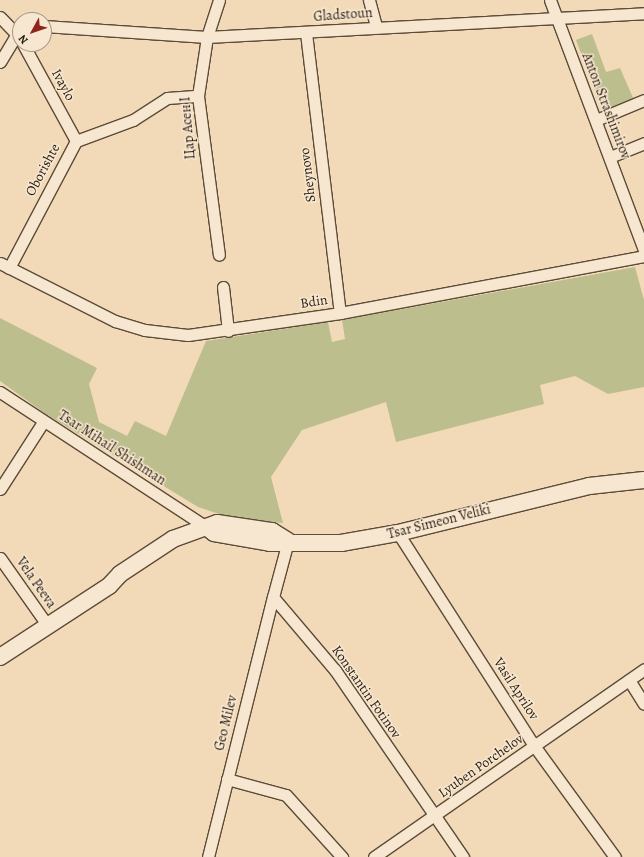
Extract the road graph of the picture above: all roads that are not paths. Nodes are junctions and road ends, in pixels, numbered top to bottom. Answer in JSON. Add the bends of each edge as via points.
{"nodes":[{"id":1,"x":219,"y":0,"type":"edge"},
{"id":2,"x":369,"y":0,"type":"edge"},
{"id":3,"x":550,"y":0,"type":"edge"},
{"id":4,"x":644,"y":13,"type":"edge"},
{"id":5,"x":0,"y":17,"type":"edge"},
{"id":6,"x":556,"y":18,"type":"junction"},
{"id":7,"x":12,"y":27,"type":"edge"},
{"id":8,"x":52,"y":27,"type":"edge"},
{"id":9,"x":376,"y":27,"type":"junction"},
{"id":10,"x":306,"y":33,"type":"junction"},
{"id":11,"x":207,"y":37,"type":"junction"},
{"id":12,"x":12,"y":44,"type":"edge"},
{"id":13,"x":27,"y":52,"type":"edge"},
{"id":14,"x":0,"y":62,"type":"edge"},
{"id":15,"x":198,"y":96,"type":"junction"},
{"id":16,"x":644,"y":100,"type":"edge"},
{"id":17,"x":596,"y":120,"type":"junction"},
{"id":18,"x":76,"y":141,"type":"junction"},
{"id":19,"x":644,"y":143,"type":"edge"},
{"id":20,"x":610,"y":157,"type":"junction"},
{"id":21,"x":644,"y":250,"type":"edge"},
{"id":22,"x":219,"y":255,"type":"dead end"},
{"id":23,"x":644,"y":256,"type":"edge"},
{"id":24,"x":4,"y":265,"type":"edge"},
{"id":25,"x":223,"y":286,"type":"dead end"},
{"id":26,"x":340,"y":313,"type":"junction"},
{"id":27,"x":228,"y":331,"type":"junction"},
{"id":28,"x":0,"y":392,"type":"edge"},
{"id":29,"x":43,"y":422,"type":"junction"},
{"id":30,"x":644,"y":480,"type":"edge"},
{"id":31,"x":589,"y":486,"type":"junction"},
{"id":32,"x":0,"y":489,"type":"edge"},
{"id":33,"x":644,"y":490,"type":"edge"},
{"id":34,"x":209,"y":529,"type":"junction"},
{"id":35,"x":398,"y":533,"type":"junction"},
{"id":36,"x":288,"y":540,"type":"junction"},
{"id":37,"x":0,"y":558,"type":"edge"},
{"id":38,"x":273,"y":597,"type":"junction"},
{"id":39,"x":48,"y":626,"type":"junction"},
{"id":40,"x":0,"y":657,"type":"edge"},
{"id":41,"x":644,"y":669,"type":"edge"},
{"id":42,"x":629,"y":680,"type":"junction"},
{"id":43,"x":644,"y":704,"type":"edge"},
{"id":44,"x":537,"y":745,"type":"junction"},
{"id":45,"x":227,"y":779,"type":"junction"},
{"id":46,"x":433,"y":817,"type":"junction"},
{"id":47,"x":208,"y":857,"type":"edge"},
{"id":48,"x":342,"y":857,"type":"edge"},
{"id":49,"x":374,"y":857,"type":"edge"},
{"id":50,"x":463,"y":857,"type":"edge"},
{"id":51,"x":615,"y":857,"type":"edge"}],
"edges":[{"from":1,"to":11,"type":"street","name":"Цар Асен I"},
{"from":2,"to":9,"type":"street"},
{"from":3,"to":6,"type":"street","name":"Anton Strashimirov"},
{"from":4,"to":6,"type":"street","name":"Gladstoun"},
{"from":5,"to":7,"type":"street"},
{"from":6,"to":9,"type":"street","name":"Gladstoun"},
{"from":6,"to":17,"type":"street","name":"Anton Strashimirov"},
{"from":8,"to":11,"type":"street","name":"Gladstoun"},
{"from":9,"to":10,"type":"street","name":"Gladstoun"},
{"from":10,"to":11,"type":"street","name":"Gladstoun"},
{"from":10,"to":26,"type":"street","name":"Sheynovo"},
{"from":11,"to":15,"type":"street","name":"Цар Асен I"},
{"from":12,"to":14,"type":"street"},
{"from":13,"to":18,"type":"street","name":"Ivaylo"},
{"from":15,"to":18,"type":"street","name":"Oborishte","via":[[167,98],[133,120]]},
{"from":15,"to":22,"type":"street","name":"Цар Асен I"},
{"from":16,"to":17,"type":"street"},
{"from":17,"to":20,"type":"street","name":"Anton Strashimirov"},
{"from":18,"to":24,"type":"street","name":"Oborishte"},
{"from":19,"to":20,"type":"street"},
{"from":20,"to":21,"type":"street","name":"Anton Strashimirov"},
{"from":23,"to":26,"type":"street","name":"Bdin"},
{"from":24,"to":27,"type":"street","name":"Bdin","via":[[115,321],[182,335]]},
{"from":25,"to":27,"type":"street"},
{"from":26,"to":27,"type":"street","name":"Bdin"},
{"from":28,"to":29,"type":"street","name":"Tsar Mihail Shishman"},
{"from":29,"to":32,"type":"street"},
{"from":29,"to":34,"type":"street","name":"Tsar Mihail Shishman"},
{"from":30,"to":31,"type":"main road","name":"Tsar Simeon Veliki"},
{"from":31,"to":33,"type":"main road","name":"Tsar Simeon Veliki"},
{"from":31,"to":35,"type":"main road","name":"Tsar Simeon Veliki"},
{"from":34,"to":36,"type":"main road","name":"Tsar Simeon Veliki","via":[[214,533],[270,543]]},
{"from":34,"to":39,"type":"main road","via":[[188,537],[178,547],[126,582],[109,586]]},
{"from":35,"to":36,"type":"main road","name":"Tsar Simeon Veliki","via":[[341,543]]},
{"from":35,"to":44,"type":"street","name":"Vasil Aprilov"},
{"from":36,"to":38,"type":"street"},
{"from":37,"to":39,"type":"street","name":"Vela Peeva"},
{"from":38,"to":45,"type":"street","name":"Geo Milev"},
{"from":38,"to":46,"type":"street","name":"Konstantin Fotinov","via":[[335,670]]},
{"from":39,"to":40,"type":"main road"},
{"from":41,"to":42,"type":"street","name":"Lyuben Porchelov"},
{"from":42,"to":43,"type":"street"},
{"from":42,"to":44,"type":"street","name":"Lyuben Porchelov"},
{"from":44,"to":46,"type":"street","name":"Lyuben Porchelov"},
{"from":44,"to":51,"type":"street","name":"Vasil Aprilov"},
{"from":45,"to":47,"type":"street","name":"Geo Milev"},
{"from":45,"to":48,"type":"street","via":[[286,795]]},
{"from":46,"to":49,"type":"street","name":"Lyuben Porchelov"},
{"from":46,"to":50,"type":"street","name":"Konstantin Fotinov"}]}
